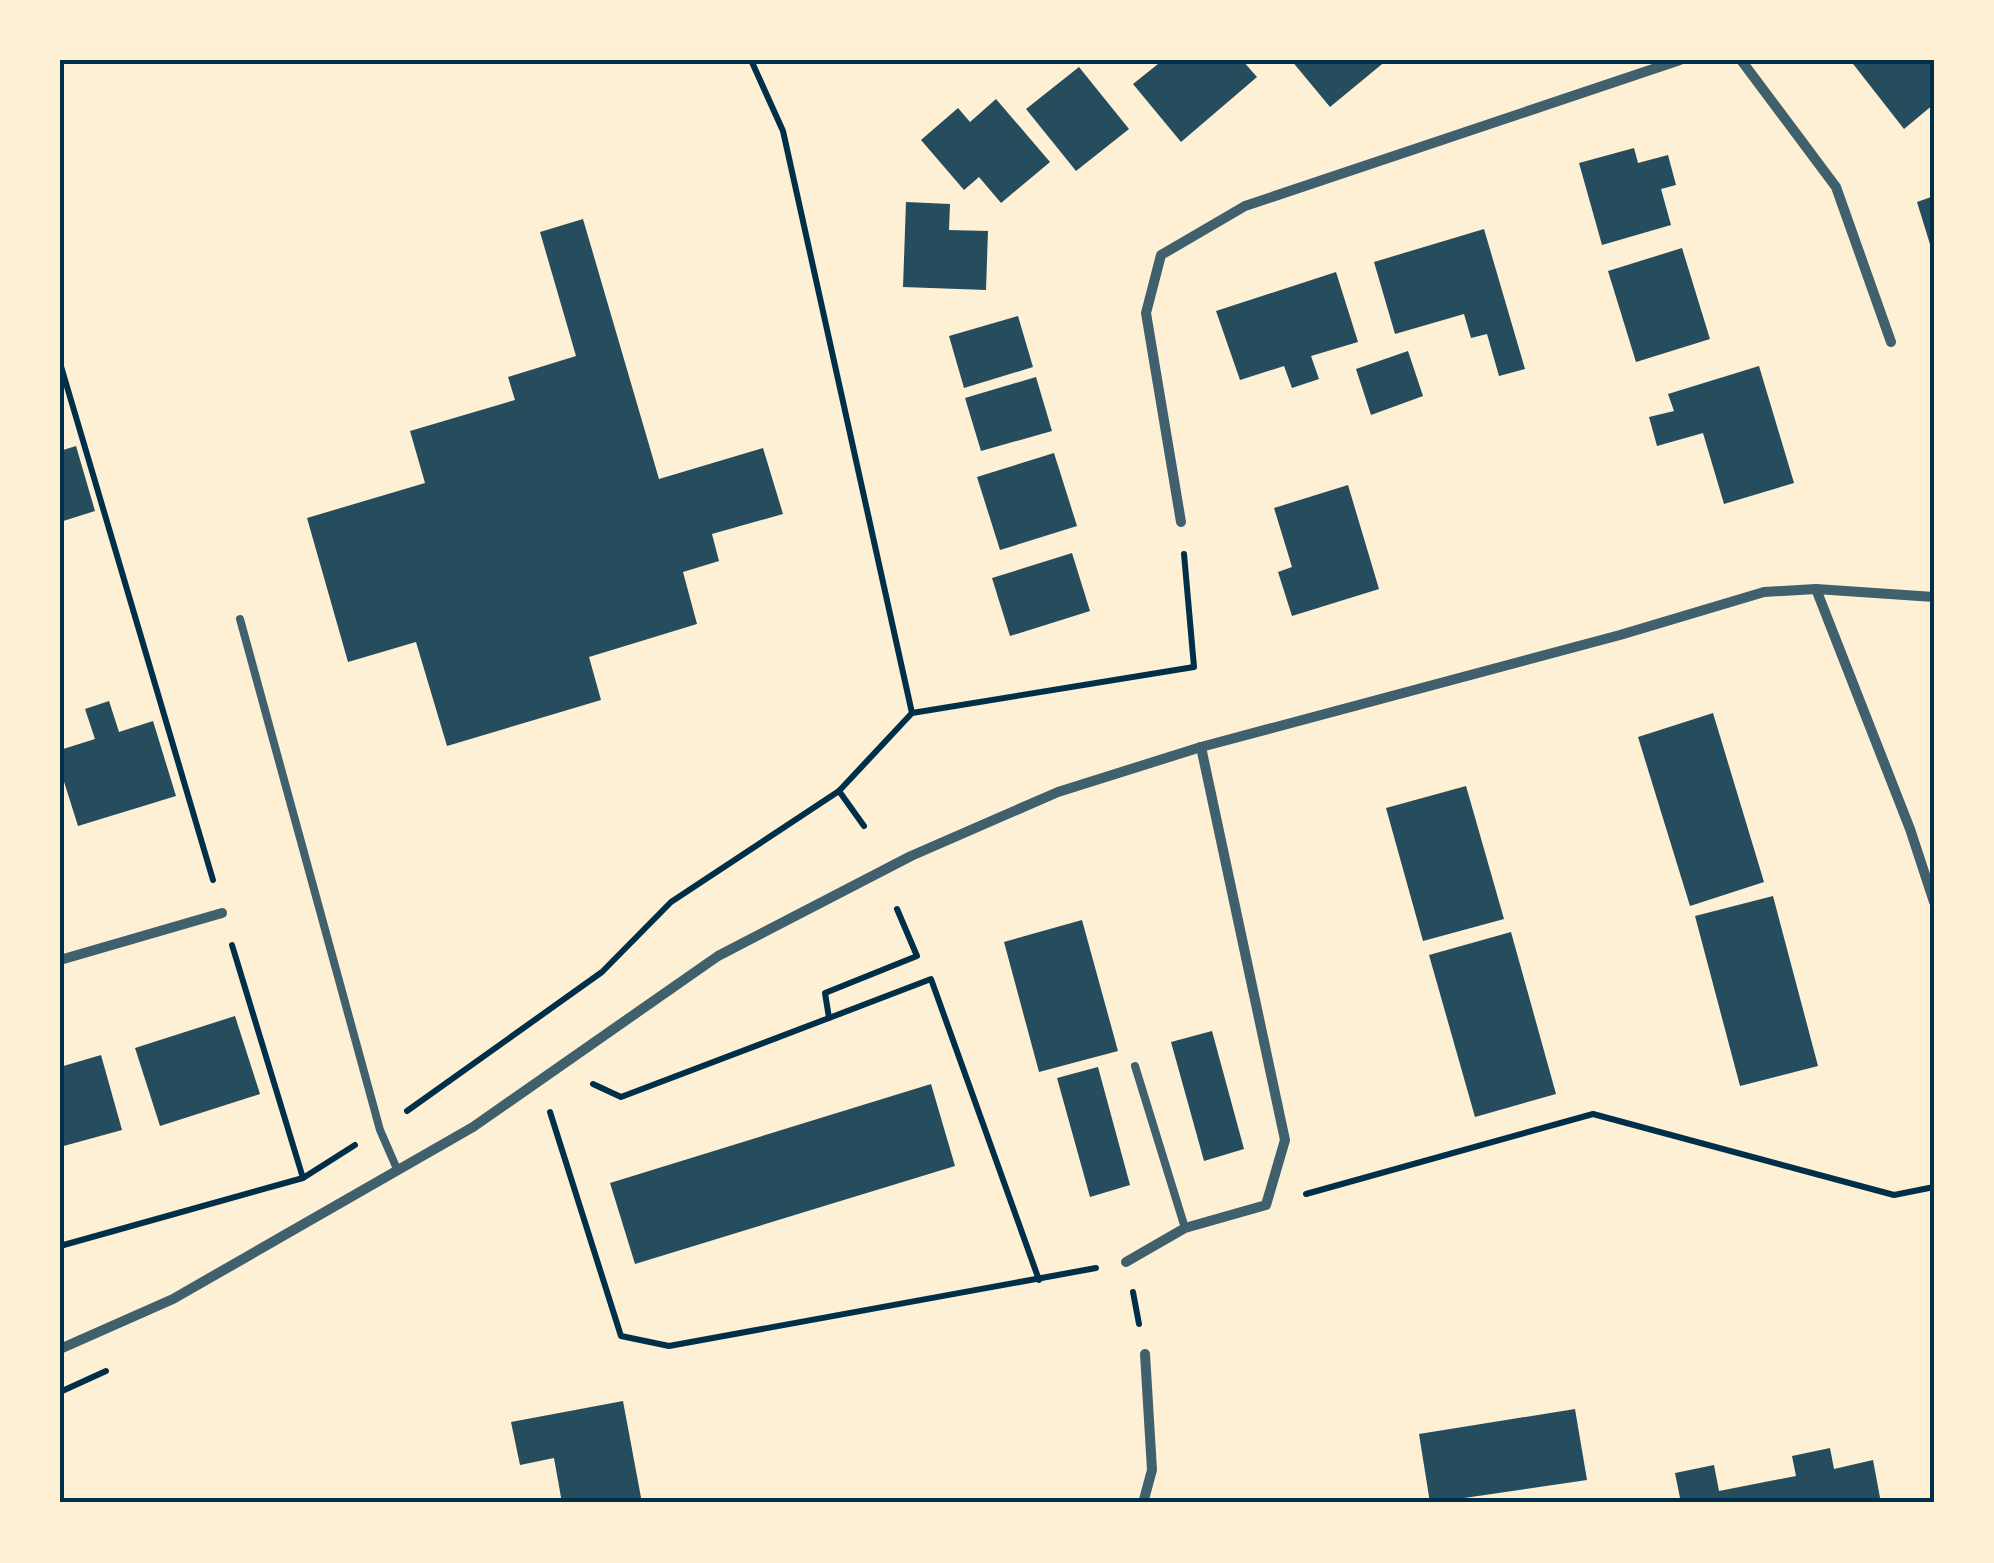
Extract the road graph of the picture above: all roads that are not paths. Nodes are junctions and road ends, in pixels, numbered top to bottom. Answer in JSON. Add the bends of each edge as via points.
{"nodes":[{"id":1,"x":1680,"y":60,"type":"edge"},
{"id":2,"x":1741,"y":60,"type":"edge"},
{"id":3,"x":1891,"y":342,"type":"dead end"},
{"id":4,"x":1182,"y":522,"type":"road end"},
{"id":5,"x":1816,"y":589,"type":"junction"},
{"id":6,"x":1934,"y":597,"type":"edge"},
{"id":7,"x":240,"y":620,"type":"dead end"},
{"id":8,"x":1201,"y":748,"type":"junction"},
{"id":9,"x":1934,"y":902,"type":"edge"},
{"id":10,"x":222,"y":913,"type":"road end"},
{"id":11,"x":60,"y":960,"type":"edge"},
{"id":12,"x":1136,"y":1066,"type":"dead end"},
{"id":13,"x":397,"y":1170,"type":"junction"},
{"id":14,"x":1186,"y":1228,"type":"junction"},
{"id":15,"x":1126,"y":1262,"type":"road end"},
{"id":16,"x":60,"y":1349,"type":"edge"},
{"id":17,"x":1145,"y":1354,"type":"road end"},
{"id":18,"x":1143,"y":1503,"type":"edge"}],
"edges":[{"from":1,"to":4,"type":"street","via":[[1245,206],[1161,256],[1146,312]]},
{"from":2,"to":3,"type":"street","via":[[1836,188]]},
{"from":5,"to":6,"type":"street"},
{"from":5,"to":8,"type":"street","via":[[1764,592]]},
{"from":5,"to":9,"type":"street"},
{"from":7,"to":13,"type":"lane","via":[[380,1130]]},
{"from":8,"to":13,"type":"street","via":[[978,824],[718,956],[473,1126]]},
{"from":8,"to":14,"type":"street","via":[[1285,1140],[1266,1205]]},
{"from":10,"to":11,"type":"street"},
{"from":12,"to":14,"type":"lane"},
{"from":13,"to":16,"type":"street","via":[[173,1298]]},
{"from":14,"to":15,"type":"street"},
{"from":17,"to":18,"type":"street","via":[[1152,1470]]}]}
